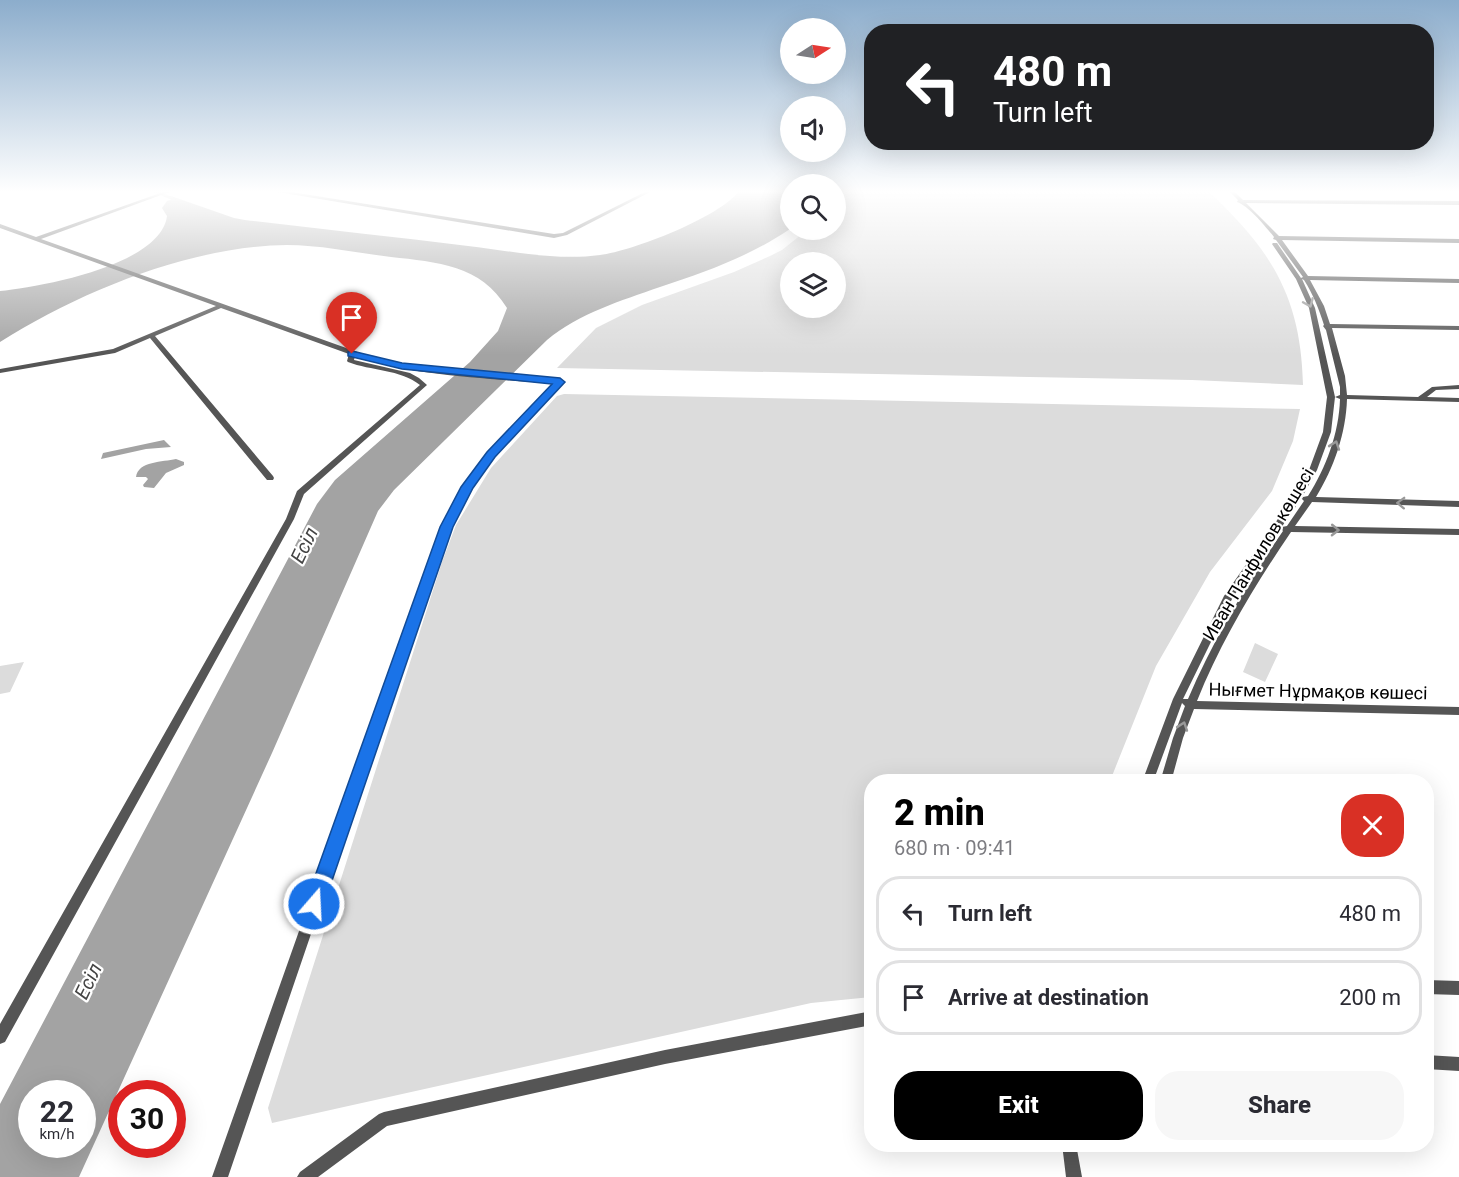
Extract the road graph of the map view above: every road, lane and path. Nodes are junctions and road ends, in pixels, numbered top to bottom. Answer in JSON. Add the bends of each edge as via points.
{"nodes":[{"id":1,"x":55,"y":246,"type":"edge"},
{"id":2,"x":1281,"y":246,"type":"edge"},
{"id":3,"x":1303,"y":278,"type":"junction"},
{"id":4,"x":1459,"y":281,"type":"edge"},
{"id":5,"x":220,"y":306,"type":"junction"},
{"id":6,"x":1317,"y":326,"type":"junction"},
{"id":7,"x":1330,"y":326,"type":"junction"},
{"id":8,"x":1459,"y":328,"type":"edge"},
{"id":9,"x":151,"y":335,"type":"junction"},
{"id":10,"x":352,"y":354,"type":"junction"},
{"id":11,"x":0,"y":371,"type":"edge"},
{"id":12,"x":1459,"y":387,"type":"edge"},
{"id":13,"x":1331,"y":397,"type":"junction"},
{"id":14,"x":1344,"y":397,"type":"junction"},
{"id":15,"x":1420,"y":399,"type":"junction"},
{"id":16,"x":1459,"y":400,"type":"edge"},
{"id":17,"x":270,"y":478,"type":"dead end"},
{"id":18,"x":1298,"y":497,"type":"junction"},
{"id":19,"x":1311,"y":500,"type":"junction"},
{"id":20,"x":1459,"y":504,"type":"edge"},
{"id":21,"x":1277,"y":527,"type":"junction"},
{"id":22,"x":1289,"y":529,"type":"junction"},
{"id":23,"x":1459,"y":532,"type":"edge"},
{"id":24,"x":1178,"y":699,"type":"junction"},
{"id":25,"x":1191,"y":705,"type":"junction"},
{"id":26,"x":1459,"y":711,"type":"edge"},
{"id":27,"x":1150,"y":774,"type":"edge"},
{"id":28,"x":1168,"y":774,"type":"edge"},
{"id":29,"x":1434,"y":987,"type":"edge"},
{"id":30,"x":1459,"y":988,"type":"edge"},
{"id":31,"x":864,"y":1020,"type":"edge"},
{"id":32,"x":0,"y":1037,"type":"edge"},
{"id":33,"x":1434,"y":1062,"type":"edge"},
{"id":34,"x":1459,"y":1064,"type":"edge"},
{"id":35,"x":1070,"y":1152,"type":"edge"},
{"id":36,"x":220,"y":1177,"type":"edge"},
{"id":37,"x":305,"y":1177,"type":"edge"},
{"id":38,"x":1074,"y":1177,"type":"edge"}],
"edges":[{"from":1,"to":5,"type":"street"},
{"from":2,"to":3,"type":"street","name":"Иван Панфилов көшесі"},
{"from":3,"to":4,"type":"street"},
{"from":3,"to":6,"type":"street","name":"Иван Панфилов көшесі","one_way":true},
{"from":3,"to":7,"type":"street","name":"Иван Панфилов көшесі"},
{"from":5,"to":9,"type":"street"},
{"from":5,"to":10,"type":"street"},
{"from":6,"to":7,"type":"street"},
{"from":6,"to":13,"type":"street","name":"Иван Панфилов көшесі"},
{"from":7,"to":8,"type":"street"},
{"from":7,"to":14,"type":"street","name":"Иван Панфилов көшесі"},
{"from":9,"to":11,"type":"street","via":[[115,351]]},
{"from":9,"to":17,"type":"street"},
{"from":10,"to":32,"type":"street","via":[[350,361],[360,366],[405,374],[424,385],[300,493],[284,529]]},
{"from":10,"to":36,"type":"street","via":[[376,362],[436,371],[560,382],[491,455],[467,487],[446,527]]},
{"from":12,"to":15,"type":"street","via":[[1434,388]]},
{"from":13,"to":14,"type":"street"},
{"from":13,"to":18,"type":"street","name":"Иван Панфилов көшесі","via":[[1327,432]]},
{"from":14,"to":15,"type":"street"},
{"from":19,"to":14,"type":"street","name":"Иван Панфилов көшесі","one_way":true,"via":[[1338,436]]},
{"from":15,"to":16,"type":"street"},
{"from":18,"to":19,"type":"street"},
{"from":18,"to":21,"type":"street","name":"Иван Панфилов көшесі"},
{"from":20,"to":19,"type":"street","one_way":true},
{"from":19,"to":22,"type":"street","name":"Иван Панфилов көшесі"},
{"from":21,"to":22,"type":"street"},
{"from":21,"to":24,"type":"street","name":"Иван Панфилов көшесі","via":[[1229,596]]},
{"from":22,"to":23,"type":"street","one_way":true},
{"from":22,"to":25,"type":"street","name":"Иван Панфилов көшесі","via":[[1235,616]]},
{"from":24,"to":25,"type":"street","name":"Нығмет Нұрмақов көшесі"},
{"from":24,"to":27,"type":"street","name":"Иван Панфилов көшесі"},
{"from":25,"to":26,"type":"street","name":"Нығмет Нұрмақов көшесі"},
{"from":28,"to":25,"type":"street","name":"Иван Панфилов көшесі","one_way":true},
{"from":29,"to":30,"type":"street"},
{"from":31,"to":37,"type":"street","via":[[665,1057],[384,1119]]},
{"from":33,"to":34,"type":"street"},
{"from":35,"to":38,"type":"street"}]}
